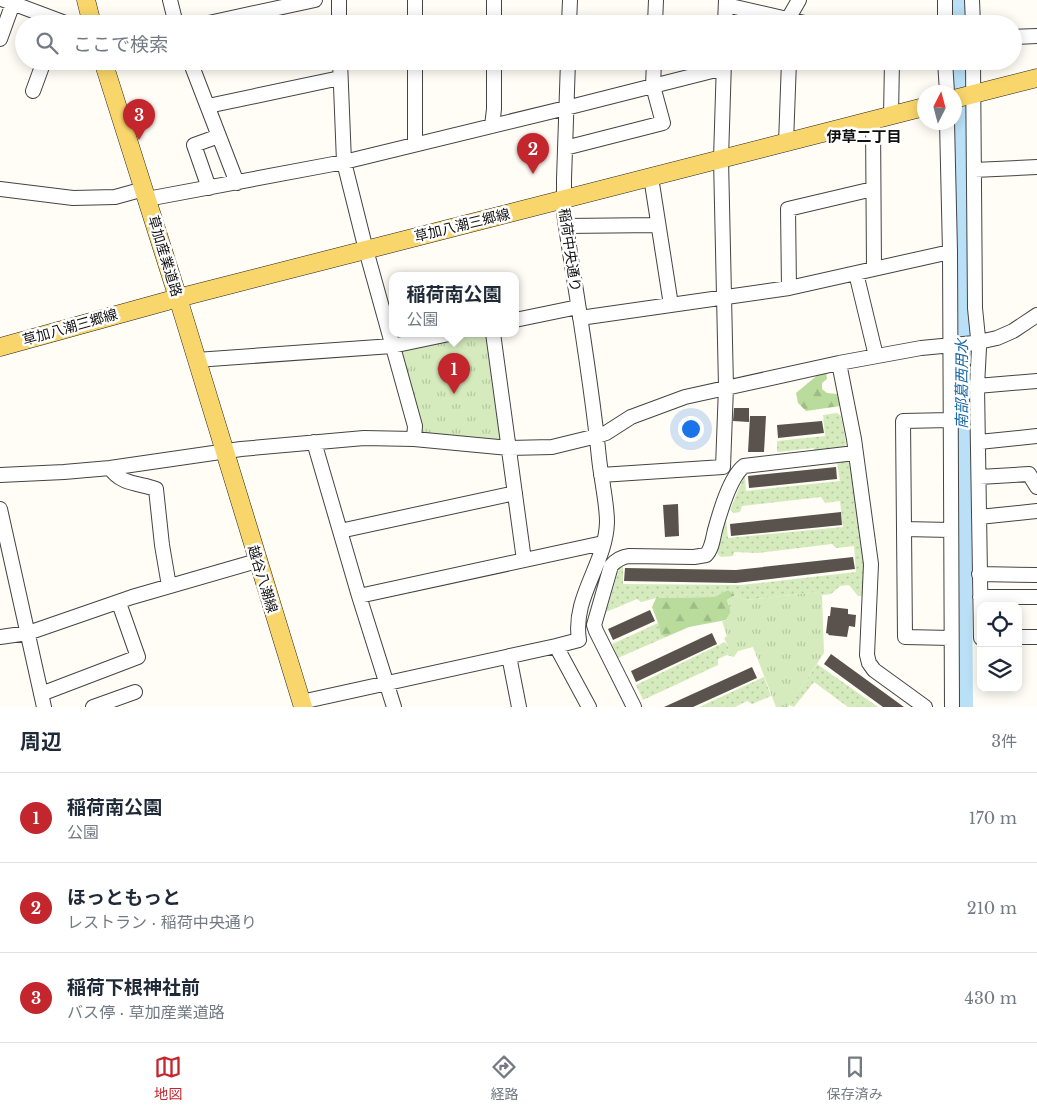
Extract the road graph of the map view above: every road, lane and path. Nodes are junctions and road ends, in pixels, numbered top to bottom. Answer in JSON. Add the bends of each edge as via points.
{"nodes":[{"id":1,"x":86,"y":0,"type":"edge"},
{"id":2,"x":170,"y":0,"type":"edge"},
{"id":3,"x":315,"y":0,"type":"edge"},
{"id":4,"x":339,"y":0,"type":"edge"},
{"id":5,"x":415,"y":0,"type":"edge"},
{"id":6,"x":494,"y":0,"type":"edge"},
{"id":7,"x":570,"y":0,"type":"edge"},
{"id":8,"x":656,"y":0,"type":"edge"},
{"id":9,"x":799,"y":0,"type":"edge"},
{"id":10,"x":945,"y":0,"type":"edge"},
{"id":11,"x":972,"y":0,"type":"edge"},
{"id":12,"x":8,"y":2,"type":"edge"},
{"id":13,"x":726,"y":3,"type":"edge"},
{"id":14,"x":43,"y":15,"type":"edge"},
{"id":15,"x":90,"y":15,"type":"edge"},
{"id":16,"x":174,"y":15,"type":"edge"},
{"id":17,"x":246,"y":15,"type":"edge"},
{"id":18,"x":339,"y":15,"type":"edge"},
{"id":19,"x":415,"y":15,"type":"edge"},
{"id":20,"x":494,"y":15,"type":"edge"},
{"id":21,"x":569,"y":15,"type":"edge"},
{"id":22,"x":655,"y":15,"type":"edge"},
{"id":23,"x":769,"y":15,"type":"edge"},
{"id":24,"x":793,"y":15,"type":"edge"},
{"id":25,"x":944,"y":15,"type":"edge"},
{"id":26,"x":973,"y":15,"type":"edge"},
{"id":27,"x":1037,"y":36,"type":"edge"},
{"id":28,"x":1022,"y":37,"type":"edge"},
{"id":29,"x":0,"y":39,"type":"edge"},
{"id":30,"x":41,"y":70,"type":"edge"},
{"id":31,"x":106,"y":70,"type":"edge"},
{"id":32,"x":194,"y":70,"type":"edge"},
{"id":33,"x":340,"y":70,"type":"edge"},
{"id":34,"x":415,"y":70,"type":"edge"},
{"id":35,"x":494,"y":70,"type":"edge"},
{"id":36,"x":568,"y":70,"type":"edge"},
{"id":37,"x":654,"y":70,"type":"edge"},
{"id":38,"x":707,"y":70,"type":"edge"},
{"id":39,"x":724,"y":70,"type":"edge"},
{"id":40,"x":789,"y":70,"type":"edge"},
{"id":41,"x":892,"y":70,"type":"edge"},
{"id":42,"x":945,"y":70,"type":"edge"},
{"id":43,"x":971,"y":70,"type":"edge"},
{"id":44,"x":340,"y":78,"type":"junction"},
{"id":45,"x":1037,"y":78,"type":"edge"},
{"id":46,"x":946,"y":85,"type":"edge"},
{"id":47,"x":653,"y":86,"type":"junction"},
{"id":48,"x":33,"y":91,"type":"dead end"},
{"id":49,"x":965,"y":96,"type":"edge"},
{"id":50,"x":208,"y":106,"type":"junction"},
{"id":51,"x":566,"y":108,"type":"junction"},
{"id":52,"x":917,"y":109,"type":"edge"},
{"id":53,"x":891,"y":116,"type":"junction"},
{"id":54,"x":873,"y":120,"type":"junction"},
{"id":55,"x":492,"y":126,"type":"junction"},
{"id":56,"x":947,"y":130,"type":"edge"},
{"id":57,"x":219,"y":136,"type":"junction"},
{"id":58,"x":786,"y":143,"type":"junction"},
{"id":59,"x":415,"y":144,"type":"junction"},
{"id":60,"x":565,"y":148,"type":"junction"},
{"id":61,"x":721,"y":159,"type":"junction"},
{"id":62,"x":344,"y":162,"type":"junction"},
{"id":63,"x":1037,"y":167,"type":"edge"},
{"id":64,"x":974,"y":170,"type":"junction"},
{"id":65,"x":651,"y":177,"type":"junction"},
{"id":66,"x":237,"y":183,"type":"junction"},
{"id":67,"x":209,"y":188,"type":"junction"},
{"id":68,"x":873,"y":189,"type":"junction"},
{"id":69,"x":0,"y":190,"type":"edge"},
{"id":70,"x":146,"y":194,"type":"junction"},
{"id":71,"x":563,"y":199,"type":"junction"},
{"id":72,"x":658,"y":225,"type":"junction"},
{"id":73,"x":566,"y":226,"type":"junction"},
{"id":74,"x":366,"y":250,"type":"junction"},
{"id":75,"x":950,"y":252,"type":"junction"},
{"id":76,"x":874,"y":269,"type":"junction"},
{"id":77,"x":856,"y":273,"type":"junction"},
{"id":78,"x":789,"y":288,"type":"junction"},
{"id":79,"x":725,"y":296,"type":"junction"},
{"id":80,"x":178,"y":298,"type":"junction"},
{"id":81,"x":671,"y":305,"type":"junction"},
{"id":82,"x":579,"y":312,"type":"junction"},
{"id":83,"x":1037,"y":315,"type":"edge"},
{"id":84,"x":519,"y":320,"type":"edge"},
{"id":85,"x":389,"y":335,"type":"edge"},
{"id":86,"x":390,"y":337,"type":"edge"},
{"id":87,"x":435,"y":337,"type":"edge"},
{"id":88,"x":494,"y":337,"type":"edge"},
{"id":89,"x":975,"y":342,"type":"junction"},
{"id":90,"x":953,"y":345,"type":"junction"},
{"id":91,"x":392,"y":346,"type":"junction"},
{"id":92,"x":0,"y":347,"type":"edge"},
{"id":93,"x":876,"y":356,"type":"junction"},
{"id":94,"x":196,"y":360,"type":"junction"},
{"id":95,"x":840,"y":363,"type":"junction"},
{"id":96,"x":1037,"y":381,"type":"edge"},
{"id":97,"x":977,"y":386,"type":"junction"},
{"id":98,"x":726,"y":388,"type":"junction"},
{"id":99,"x":950,"y":420,"type":"junction"},
{"id":100,"x":597,"y":436,"type":"junction"},
{"id":101,"x":1037,"y":436,"type":"edge"},
{"id":102,"x":414,"y":439,"type":"junction"},
{"id":103,"x":314,"y":442,"type":"junction"},
{"id":104,"x":979,"y":442,"type":"junction"},
{"id":105,"x":509,"y":448,"type":"junction"},
{"id":106,"x":225,"y":451,"type":"junction"},
{"id":107,"x":855,"y":453,"type":"junction"},
{"id":108,"x":110,"y":468,"type":"junction"},
{"id":109,"x":0,"y":475,"type":"edge"},
{"id":110,"x":601,"y":475,"type":"junction"},
{"id":111,"x":979,"y":477,"type":"junction"},
{"id":112,"x":1037,"y":487,"type":"edge"},
{"id":113,"x":515,"y":493,"type":"junction"},
{"id":114,"x":0,"y":509,"type":"edge"},
{"id":115,"x":1037,"y":510,"type":"edge"},
{"id":116,"x":979,"y":517,"type":"junction"},
{"id":117,"x":904,"y":529,"type":"junction"},
{"id":118,"x":950,"y":530,"type":"junction"},
{"id":119,"x":340,"y":531,"type":"junction"},
{"id":120,"x":603,"y":543,"type":"junction"},
{"id":121,"x":524,"y":560,"type":"junction"},
{"id":122,"x":257,"y":561,"type":"junction"},
{"id":123,"x":979,"y":574,"type":"junction"},
{"id":124,"x":1037,"y":575,"type":"edge"},
{"id":125,"x":169,"y":586,"type":"junction"},
{"id":126,"x":359,"y":596,"type":"junction"},
{"id":127,"x":1037,"y":596,"type":"edge"},
{"id":128,"x":980,"y":597,"type":"junction"},
{"id":129,"x":980,"y":602,"type":"edge"},
{"id":130,"x":119,"y":603,"type":"junction"},
{"id":131,"x":28,"y":633,"type":"junction"},
{"id":132,"x":0,"y":636,"type":"edge"},
{"id":133,"x":1022,"y":637,"type":"edge"},
{"id":134,"x":1037,"y":637,"type":"edge"},
{"id":135,"x":951,"y":638,"type":"junction"},
{"id":136,"x":556,"y":646,"type":"junction"},
{"id":137,"x":509,"y":656,"type":"junction"},
{"id":138,"x":387,"y":682,"type":"junction"},
{"id":139,"x":135,"y":692,"type":"dead end"},
{"id":140,"x":42,"y":700,"type":"edge"},
{"id":141,"x":302,"y":704,"type":"edge"},
{"id":142,"x":93,"y":707,"type":"edge"},
{"id":143,"x":394,"y":707,"type":"edge"},
{"id":144,"x":519,"y":707,"type":"edge"},
{"id":145,"x":589,"y":707,"type":"edge"},
{"id":146,"x":634,"y":707,"type":"edge"},
{"id":147,"x":925,"y":707,"type":"edge"},
{"id":148,"x":952,"y":707,"type":"edge"}],
"edges":[{"from":1,"to":15,"type":"main road"},
{"from":2,"to":16,"type":"street"},
{"from":3,"to":17,"type":"street"},
{"from":4,"to":18,"type":"street"},
{"from":5,"to":19,"type":"street"},
{"from":6,"to":20,"type":"street"},
{"from":7,"to":21,"type":"street"},
{"from":8,"to":22,"type":"street"},
{"from":9,"to":24,"type":"street"},
{"from":10,"to":25,"type":"street"},
{"from":11,"to":26,"type":"street"},
{"from":12,"to":14,"type":"street"},
{"from":12,"to":29,"type":"street"},
{"from":13,"to":23,"type":"street"},
{"from":27,"to":28,"type":"street"},
{"from":30,"to":48,"type":"street"},
{"from":31,"to":70,"type":"main road","name":"草加産業道路"},
{"from":32,"to":50,"type":"street"},
{"from":33,"to":44,"type":"street"},
{"from":34,"to":59,"type":"street"},
{"from":35,"to":55,"type":"street"},
{"from":36,"to":51,"type":"street","name":"稲荷中央通り"},
{"from":37,"to":47,"type":"street"},
{"from":38,"to":47,"type":"street"},
{"from":39,"to":61,"type":"street"},
{"from":40,"to":58,"type":"street"},
{"from":41,"to":53,"type":"street"},
{"from":42,"to":46,"type":"street"},
{"from":43,"to":49,"type":"street"},
{"from":44,"to":50,"type":"street"},
{"from":44,"to":62,"type":"street"},
{"from":45,"to":49,"type":"main road"},
{"from":47,"to":51,"type":"street"},
{"from":47,"to":60,"type":"street","via":[[663,122]]},
{"from":49,"to":64,"type":"street"},
{"from":50,"to":57,"type":"street"},
{"from":51,"to":55,"type":"street"},
{"from":51,"to":60,"type":"street","name":"稲荷中央通り"},
{"from":52,"to":53,"type":"main road","name":"草加八潮三郷線"},
{"from":53,"to":54,"type":"main road","name":"草加八潮三郷線"},
{"from":54,"to":58,"type":"main road","name":"草加八潮三郷線"},
{"from":54,"to":68,"type":"street"},
{"from":55,"to":59,"type":"street"},
{"from":56,"to":75,"type":"street"},
{"from":57,"to":66,"type":"street"},
{"from":57,"to":67,"type":"street","via":[[194,146]]},
{"from":58,"to":61,"type":"main road","name":"草加八潮三郷線"},
{"from":59,"to":62,"type":"street"},
{"from":60,"to":71,"type":"street","name":"稲荷中央通り"},
{"from":61,"to":65,"type":"main road","name":"草加八潮三郷線"},
{"from":61,"to":79,"type":"street"},
{"from":62,"to":66,"type":"street"},
{"from":62,"to":74,"type":"street"},
{"from":63,"to":64,"type":"street"},
{"from":64,"to":89,"type":"street"},
{"from":65,"to":71,"type":"main road","name":"草加八潮三郷線"},
{"from":65,"to":72,"type":"street"},
{"from":66,"to":67,"type":"street"},
{"from":67,"to":70,"type":"street"},
{"from":68,"to":76,"type":"street"},
{"from":68,"to":78,"type":"street","via":[[788,209]]},
{"from":69,"to":70,"type":"street","via":[[73,198]]},
{"from":70,"to":80,"type":"main road","name":"草加産業道路"},
{"from":71,"to":73,"type":"street","name":"稲荷中央通り"},
{"from":71,"to":74,"type":"main road","name":"草加八潮三郷線"},
{"from":72,"to":73,"type":"street"},
{"from":72,"to":81,"type":"street"},
{"from":73,"to":82,"type":"street","name":"稲荷中央通り"},
{"from":74,"to":80,"type":"main road","name":"草加八潮三郷線"},
{"from":74,"to":85,"type":"street"},
{"from":75,"to":76,"type":"street"},
{"from":75,"to":90,"type":"street"},
{"from":76,"to":77,"type":"street"},
{"from":77,"to":78,"type":"street"},
{"from":77,"to":93,"type":"street"},
{"from":78,"to":79,"type":"street"},
{"from":79,"to":81,"type":"street"},
{"from":79,"to":98,"type":"street"},
{"from":80,"to":92,"type":"main road","name":"草加八潮三郷線"},
{"from":80,"to":94,"type":"main road","name":"草加産業道路"},
{"from":81,"to":82,"type":"street"},
{"from":82,"to":84,"type":"street"},
{"from":82,"to":100,"type":"street","name":"稲荷中央通り"},
{"from":83,"to":89,"type":"street","via":[[998,338]]},
{"from":86,"to":91,"type":"street"},
{"from":87,"to":91,"type":"street"},
{"from":88,"to":105,"type":"street"},
{"from":89,"to":90,"type":"street"},
{"from":89,"to":97,"type":"street","via":[[978,348]]},
{"from":90,"to":93,"type":"street"},
{"from":90,"to":99,"type":"street"},
{"from":91,"to":94,"type":"street"},
{"from":91,"to":102,"type":"street","via":[[415,426]]},
{"from":93,"to":95,"type":"street"},
{"from":94,"to":106,"type":"main road","name":"草加産業道路"},
{"from":95,"to":98,"type":"street"},
{"from":95,"to":107,"type":"street"},
{"from":96,"to":97,"type":"street"},
{"from":97,"to":104,"type":"street"},
{"from":98,"to":100,"type":"street","via":[[685,397],[639,414]]},
{"from":98,"to":110,"type":"street","via":[[723,467]]},
{"from":99,"to":117,"type":"street","via":[[903,421]]},
{"from":99,"to":118,"type":"street"},
{"from":100,"to":105,"type":"street","via":[[552,447]]},
{"from":100,"to":110,"type":"street","name":"稲荷中央通り"},
{"from":101,"to":104,"type":"street"},
{"from":102,"to":103,"type":"street"},
{"from":102,"to":105,"type":"street"},
{"from":103,"to":106,"type":"street"},
{"from":103,"to":119,"type":"street"},
{"from":104,"to":111,"type":"street"},
{"from":105,"to":113,"type":"street"},
{"from":106,"to":108,"type":"street"},
{"from":106,"to":122,"type":"main road","name":"越谷八潮線"},
{"from":107,"to":146,"type":"street","via":[[744,466],[735,477],[706,555],[629,556],[615,561],[594,625]]},
{"from":107,"to":147,"type":"street","via":[[871,564],[866,646],[869,663]]},
{"from":108,"to":109,"type":"street"},
{"from":108,"to":125,"type":"street","via":[[114,475],[124,480],[156,489]]},
{"from":110,"to":120,"type":"street","name":"稲荷中央通り","via":[[607,523]]},
{"from":111,"to":112,"type":"street","via":[[1029,474]]},
{"from":111,"to":116,"type":"street"},
{"from":113,"to":119,"type":"street"},
{"from":113,"to":121,"type":"street"},
{"from":114,"to":131,"type":"street"},
{"from":115,"to":116,"type":"street"},
{"from":116,"to":123,"type":"street"},
{"from":117,"to":118,"type":"street"},
{"from":117,"to":135,"type":"street","via":[[905,637]]},
{"from":118,"to":135,"type":"street"},
{"from":119,"to":126,"type":"street"},
{"from":120,"to":121,"type":"street"},
{"from":120,"to":136,"type":"street","name":"稲荷中央通り","via":[[583,597],[577,630],[579,640]]},
{"from":121,"to":126,"type":"street"},
{"from":122,"to":125,"type":"street"},
{"from":122,"to":141,"type":"main road","name":"越谷八潮線"},
{"from":123,"to":124,"type":"street"},
{"from":123,"to":128,"type":"street"},
{"from":125,"to":130,"type":"street"},
{"from":126,"to":138,"type":"street"},
{"from":127,"to":128,"type":"street"},
{"from":128,"to":129,"type":"street"},
{"from":130,"to":131,"type":"street"},
{"from":130,"to":140,"type":"street","via":[[138,657]]},
{"from":131,"to":132,"type":"street"},
{"from":131,"to":140,"type":"street"},
{"from":133,"to":134,"type":"street"},
{"from":135,"to":148,"type":"street"},
{"from":136,"to":137,"type":"street"},
{"from":136,"to":145,"type":"street"},
{"from":137,"to":138,"type":"street"},
{"from":137,"to":144,"type":"street"},
{"from":138,"to":141,"type":"street"},
{"from":138,"to":143,"type":"street"},
{"from":139,"to":142,"type":"street"}]}
